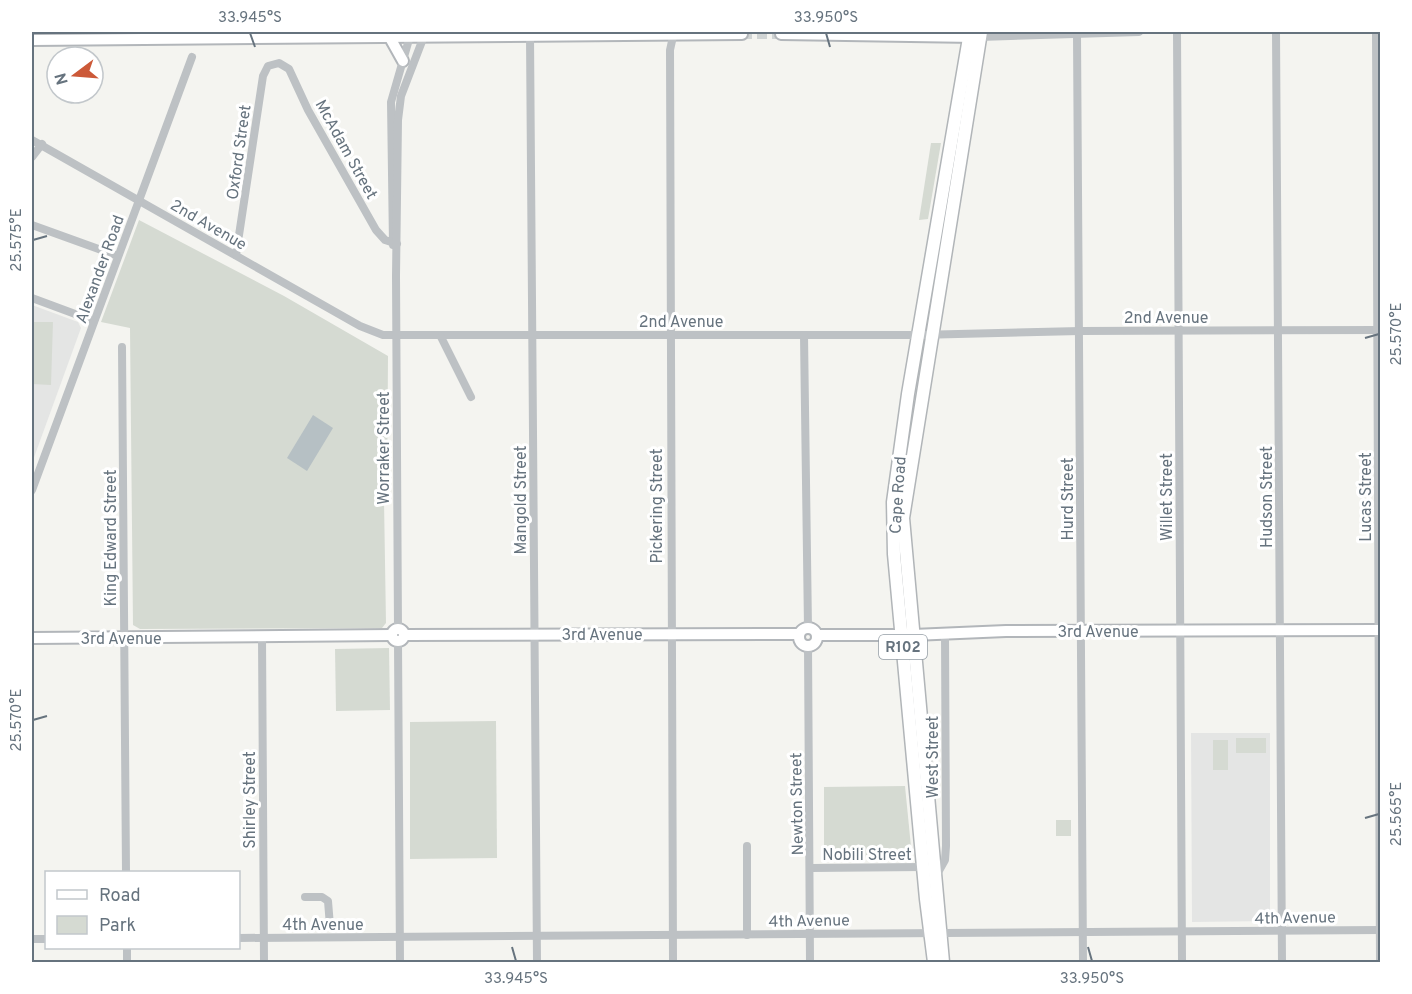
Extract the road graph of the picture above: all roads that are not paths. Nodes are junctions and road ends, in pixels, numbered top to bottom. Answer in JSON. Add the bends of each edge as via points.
{"nodes":[{"id":1,"x":1139,"y":32,"type":"edge"},
{"id":2,"x":1177,"y":32,"type":"edge"},
{"id":3,"x":1276,"y":32,"type":"edge"},
{"id":4,"x":1376,"y":32,"type":"edge"},
{"id":5,"x":668,"y":33,"type":"edge"},
{"id":6,"x":410,"y":34,"type":"edge"},
{"id":7,"x":424,"y":34,"type":"edge"},
{"id":8,"x":742,"y":34,"type":"dead end"},
{"id":9,"x":781,"y":34,"type":"dead end"},
{"id":10,"x":975,"y":34,"type":"edge"},
{"id":11,"x":1077,"y":35,"type":"junction"},
{"id":12,"x":389,"y":36,"type":"junction"},
{"id":13,"x":530,"y":36,"type":"junction"},
{"id":14,"x":32,"y":40,"type":"edge"},
{"id":15,"x":192,"y":57,"type":"dead end"},
{"id":16,"x":403,"y":61,"type":"junction"},
{"id":17,"x":279,"y":63,"type":"joint"},
{"id":18,"x":32,"y":140,"type":"edge"},
{"id":19,"x":42,"y":144,"type":"junction"},
{"id":20,"x":32,"y":157,"type":"edge"},
{"id":21,"x":140,"y":199,"type":"junction"},
{"id":22,"x":32,"y":225,"type":"edge"},
{"id":23,"x":395,"y":244,"type":"junction"},
{"id":24,"x":236,"y":255,"type":"junction"},
{"id":25,"x":118,"y":256,"type":"junction"},
{"id":26,"x":32,"y":298,"type":"edge"},
{"id":27,"x":94,"y":321,"type":"junction"},
{"id":28,"x":1278,"y":330,"type":"junction"},
{"id":29,"x":1379,"y":330,"type":"edge"},
{"id":30,"x":1080,"y":331,"type":"junction"},
{"id":31,"x":1179,"y":331,"type":"junction"},
{"id":32,"x":669,"y":334,"type":"junction"},
{"id":33,"x":932,"y":334,"type":"junction"},
{"id":34,"x":804,"y":335,"type":"junction"},
{"id":35,"x":918,"y":335,"type":"junction"},
{"id":36,"x":396,"y":336,"type":"junction"},
{"id":37,"x":533,"y":336,"type":"junction"},
{"id":38,"x":441,"y":337,"type":"junction"},
{"id":39,"x":122,"y":347,"type":"dead end"},
{"id":40,"x":471,"y":397,"type":"dead end"},
{"id":41,"x":32,"y":490,"type":"edge"},
{"id":42,"x":1181,"y":630,"type":"junction"},
{"id":43,"x":1380,"y":630,"type":"edge"},
{"id":44,"x":1280,"y":631,"type":"junction"},
{"id":45,"x":808,"y":632,"type":"junction"},
{"id":46,"x":1082,"y":632,"type":"junction"},
{"id":47,"x":671,"y":634,"type":"junction"},
{"id":48,"x":907,"y":634,"type":"junction"},
{"id":49,"x":945,"y":634,"type":"junction"},
{"id":50,"x":398,"y":635,"type":"junction"},
{"id":51,"x":534,"y":635,"type":"junction"},
{"id":52,"x":262,"y":637,"type":"junction"},
{"id":53,"x":32,"y":638,"type":"edge"},
{"id":54,"x":124,"y":638,"type":"junction"},
{"id":55,"x":808,"y":646,"type":"joint"},
{"id":56,"x":747,"y":846,"type":"dead end"},
{"id":57,"x":923,"y":867,"type":"junction"},
{"id":58,"x":811,"y":868,"type":"junction"},
{"id":59,"x":126,"y":871,"type":"edge"},
{"id":60,"x":935,"y":878,"type":"junction"},
{"id":61,"x":305,"y":897,"type":"dead end"},
{"id":62,"x":330,"y":926,"type":"dead end"},
{"id":63,"x":1380,"y":930,"type":"edge"},
{"id":64,"x":1281,"y":931,"type":"junction"},
{"id":65,"x":935,"y":932,"type":"junction"},
{"id":66,"x":1083,"y":932,"type":"junction"},
{"id":67,"x":1182,"y":932,"type":"junction"},
{"id":68,"x":673,"y":934,"type":"junction"},
{"id":69,"x":810,"y":934,"type":"junction"},
{"id":70,"x":747,"y":935,"type":"junction"},
{"id":71,"x":537,"y":936,"type":"junction"},
{"id":72,"x":400,"y":937,"type":"junction"},
{"id":73,"x":240,"y":938,"type":"edge"},
{"id":74,"x":264,"y":938,"type":"junction"},
{"id":75,"x":264,"y":963,"type":"edge"},
{"id":76,"x":400,"y":963,"type":"edge"},
{"id":77,"x":537,"y":963,"type":"edge"},
{"id":78,"x":674,"y":963,"type":"edge"},
{"id":79,"x":810,"y":963,"type":"edge"},
{"id":80,"x":934,"y":963,"type":"edge"},
{"id":81,"x":944,"y":963,"type":"edge"},
{"id":82,"x":1083,"y":963,"type":"edge"},
{"id":83,"x":1182,"y":963,"type":"edge"},
{"id":84,"x":1282,"y":963,"type":"edge"},
{"id":85,"x":1380,"y":963,"type":"edge"}],
"edges":[{"from":1,"to":11,"type":"street"},
{"from":2,"to":31,"type":"street","name":"Willet Street"},
{"from":3,"to":28,"type":"street","name":"Hudson Street"},
{"from":4,"to":29,"type":"street","name":"Lucas Street"},
{"from":5,"to":8,"type":"street"},
{"from":5,"to":13,"type":"street"},
{"from":5,"to":32,"type":"street","name":"Pickering Street"},
{"from":6,"to":7,"type":"street"},
{"from":6,"to":12,"type":"street"},
{"from":6,"to":16,"type":"street","name":"Worraker Street"},
{"from":7,"to":13,"type":"street"},
{"from":7,"to":23,"type":"street","name":"Worraker Street","via":[[400,101]]},
{"from":9,"to":10,"type":"street"},
{"from":10,"to":11,"type":"street"},
{"from":10,"to":33,"type":"main road","name":"Cape Road","number":"R102"},
{"from":10,"to":35,"type":"main road","name":"Cape Road","number":"R102"},
{"from":11,"to":30,"type":"street","name":"Hurd Street"},
{"from":12,"to":14,"type":"street"},
{"from":12,"to":16,"type":"street"},
{"from":13,"to":37,"type":"street","name":"Mangold Street"},
{"from":15,"to":21,"type":"street","name":"Alexander Road"},
{"from":16,"to":23,"type":"street","name":"Worraker Street","via":[[391,102]]},
{"from":17,"to":23,"type":"street","name":"McAdam Street","via":[[290,69],[308,110],[376,230],[384,240]]},
{"from":17,"to":24,"type":"street","name":"Oxford Street","via":[[268,66],[263,76]]},
{"from":18,"to":19,"type":"street","name":"2nd Avenue"},
{"from":19,"to":20,"type":"street"},
{"from":19,"to":21,"type":"street","name":"2nd Avenue"},
{"from":21,"to":24,"type":"street","name":"2nd Avenue"},
{"from":21,"to":25,"type":"street","name":"Alexander Road"},
{"from":22,"to":25,"type":"street"},
{"from":23,"to":36,"type":"street","name":"Worraker Street"},
{"from":24,"to":36,"type":"street","name":"2nd Avenue","via":[[367,329]]},
{"from":25,"to":27,"type":"street","name":"Alexander Road"},
{"from":26,"to":27,"type":"street"},
{"from":27,"to":41,"type":"street","name":"Alexander Road"},
{"from":28,"to":29,"type":"street","name":"2nd Avenue"},
{"from":28,"to":31,"type":"street","name":"2nd Avenue"},
{"from":28,"to":44,"type":"street","name":"Hudson Street"},
{"from":29,"to":43,"type":"street","name":"Lucas Street"},
{"from":30,"to":31,"type":"street","name":"2nd Avenue"},
{"from":30,"to":33,"type":"street","name":"2nd Avenue"},
{"from":30,"to":46,"type":"street","name":"Hurd Street"},
{"from":31,"to":42,"type":"street","name":"Willet Street"},
{"from":32,"to":34,"type":"street","name":"2nd Avenue"},
{"from":32,"to":37,"type":"street","name":"2nd Avenue"},
{"from":32,"to":47,"type":"street","name":"Pickering Street"},
{"from":33,"to":35,"type":"street","name":"2nd Avenue"},
{"from":33,"to":48,"type":"main road","name":"Cape Road","number":"R102","via":[[903,518]]},
{"from":34,"to":35,"type":"street","name":"2nd Avenue"},
{"from":34,"to":45,"type":"street"},
{"from":35,"to":48,"type":"main road","name":"Cape Road","number":"R102","via":[[893,502],[893,545]]},
{"from":36,"to":38,"type":"street","name":"2nd Avenue"},
{"from":36,"to":50,"type":"street","name":"Worraker Street"},
{"from":37,"to":38,"type":"street","name":"2nd Avenue"},
{"from":37,"to":51,"type":"street","name":"Mangold Street"},
{"from":38,"to":40,"type":"street"},
{"from":39,"to":54,"type":"street","name":"King Edward Street"},
{"from":42,"to":44,"type":"street","name":"3rd Avenue"},
{"from":42,"to":46,"type":"street","name":"3rd Avenue"},
{"from":42,"to":67,"type":"street","name":"Willet Street"},
{"from":43,"to":44,"type":"street","name":"3rd Avenue"},
{"from":43,"to":63,"type":"street","name":"Lucas Street"},
{"from":44,"to":64,"type":"street","name":"Hudson Street"},
{"from":45,"to":47,"type":"street","name":"3rd Avenue"},
{"from":45,"to":48,"type":"street","name":"3rd Avenue"},
{"from":45,"to":55,"type":"street","via":[[815,642]]},
{"from":46,"to":49,"type":"street","name":"3rd Avenue"},
{"from":46,"to":66,"type":"street","name":"Hurd Street"},
{"from":47,"to":51,"type":"street","name":"3rd Avenue"},
{"from":47,"to":68,"type":"street","name":"Pickering Street"},
{"from":48,"to":49,"type":"street","name":"3rd Avenue"},
{"from":48,"to":57,"type":"main road","name":"Cape Road","number":"R102"},
{"from":48,"to":60,"type":"main road","name":"Cape Road","number":"R102"},
{"from":49,"to":60,"type":"street","name":"West Street","via":[[945,859]]},
{"from":50,"to":51,"type":"street","name":"3rd Avenue"},
{"from":50,"to":52,"type":"street","name":"3rd Avenue"},
{"from":50,"to":72,"type":"street","name":"Worraker Street"},
{"from":51,"to":71,"type":"street","name":"Mangold Street"},
{"from":52,"to":54,"type":"street","name":"3rd Avenue"},
{"from":52,"to":74,"type":"street","name":"Shirley Street"},
{"from":53,"to":54,"type":"street","name":"3rd Avenue"},
{"from":54,"to":59,"type":"street","name":"King Edward Street"},
{"from":55,"to":58,"type":"street","name":"Newton Street"},
{"from":56,"to":70,"type":"street"},
{"from":57,"to":58,"type":"street","name":"Nobili Street"},
{"from":57,"to":65,"type":"main road","name":"Cape Road","number":"R102"},
{"from":58,"to":69,"type":"street","name":"Newton Street"},
{"from":60,"to":65,"type":"main road","name":"Cape Road","number":"R102"},
{"from":61,"to":62,"type":"street","via":[[326,898]]},
{"from":63,"to":64,"type":"street","name":"4th Avenue"},
{"from":63,"to":85,"type":"street","name":"Lucas Street"},
{"from":64,"to":67,"type":"street","name":"4th Avenue"},
{"from":64,"to":84,"type":"street","name":"Hudson Street"},
{"from":65,"to":66,"type":"street","name":"4th Avenue"},
{"from":65,"to":69,"type":"street","name":"4th Avenue"},
{"from":65,"to":80,"type":"main road","name":"Cape Road","number":"R102"},
{"from":65,"to":81,"type":"main road","name":"Cape Road","number":"R102"},
{"from":66,"to":67,"type":"street","name":"4th Avenue"},
{"from":66,"to":82,"type":"street","name":"Hurd Street"},
{"from":67,"to":83,"type":"street","name":"Willet Street"},
{"from":68,"to":70,"type":"street","name":"4th Avenue"},
{"from":68,"to":71,"type":"street","name":"4th Avenue"},
{"from":68,"to":78,"type":"street","name":"Pickering Street"},
{"from":69,"to":70,"type":"street","name":"4th Avenue"},
{"from":69,"to":79,"type":"street","name":"Newton Street"},
{"from":71,"to":72,"type":"street","name":"4th Avenue"},
{"from":71,"to":77,"type":"street","name":"Mangold Street"},
{"from":72,"to":74,"type":"street","name":"4th Avenue"},
{"from":72,"to":76,"type":"street","name":"Worraker Street"},
{"from":73,"to":74,"type":"street","name":"4th Avenue"},
{"from":74,"to":75,"type":"street","name":"Shirley Street"}]}
